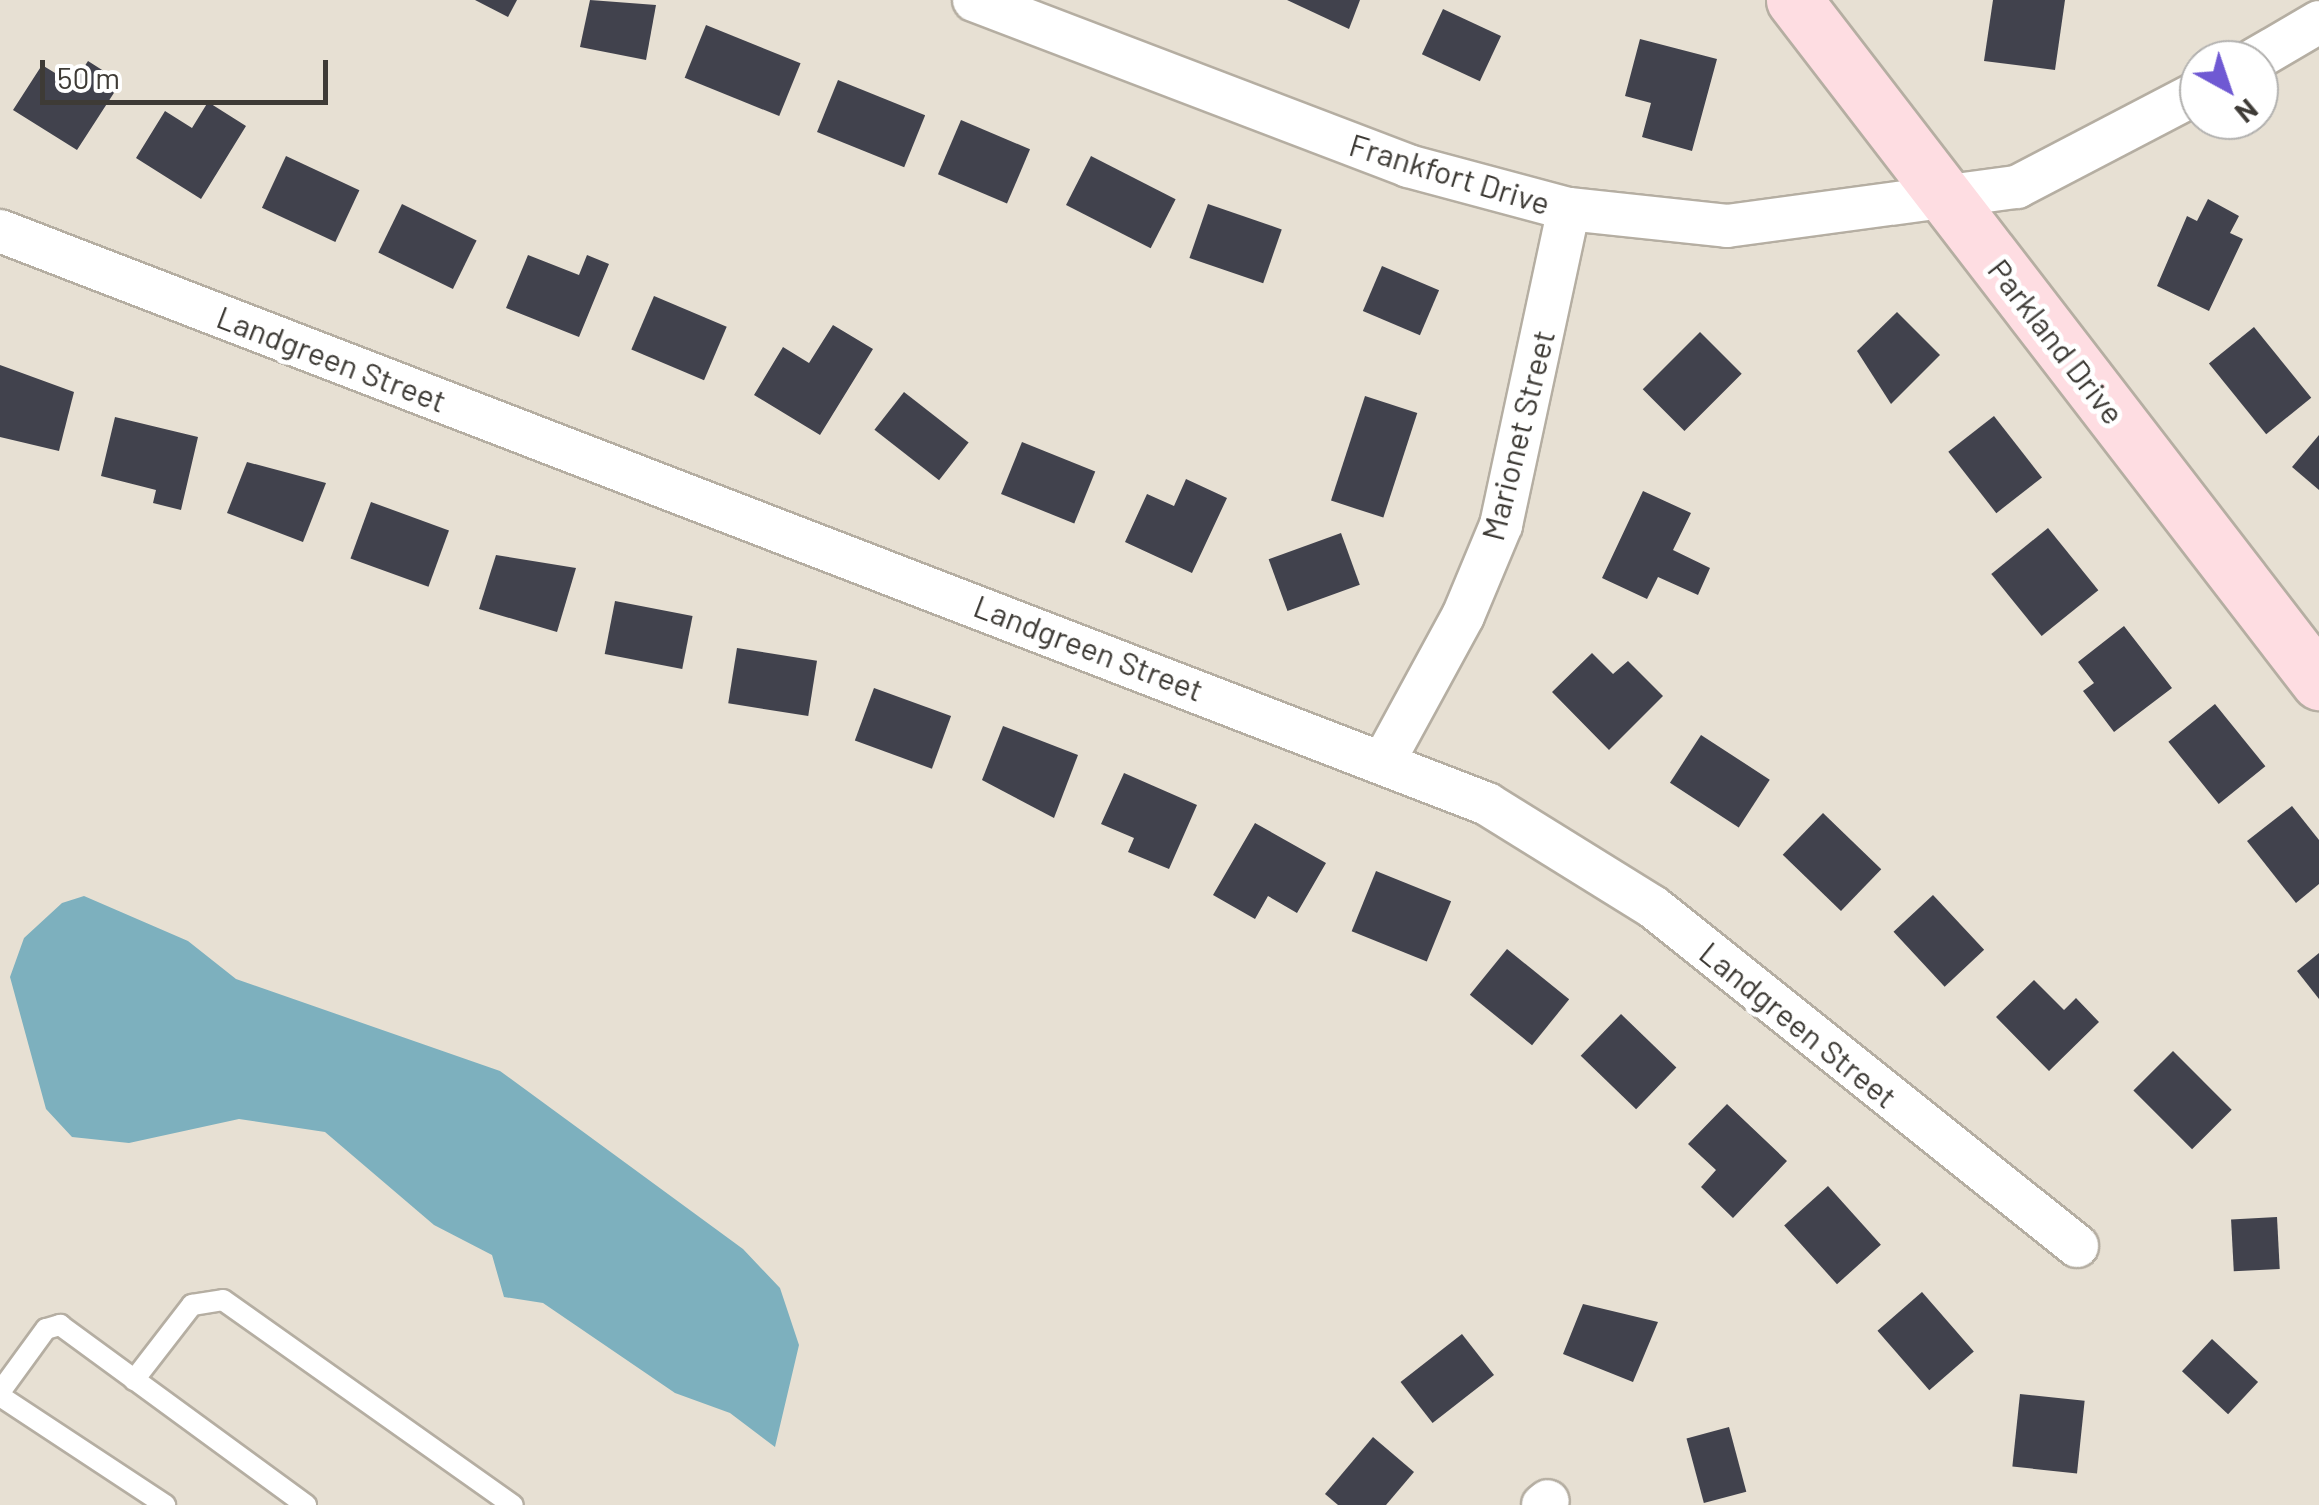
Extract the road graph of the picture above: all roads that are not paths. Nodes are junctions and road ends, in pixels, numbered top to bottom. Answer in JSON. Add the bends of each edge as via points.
{"nodes":[{"id":1,"x":974,"y":0,"type":"edge"},
{"id":2,"x":1794,"y":0,"type":"edge"},
{"id":3,"x":2319,"y":22,"type":"edge"},
{"id":4,"x":2279,"y":45,"type":"edge"},
{"id":5,"x":2179,"y":102,"type":"edge"},
{"id":6,"x":1949,"y":200,"type":"junction"},
{"id":7,"x":1569,"y":209,"type":"junction"},
{"id":8,"x":0,"y":232,"type":"edge"},
{"id":9,"x":2319,"y":682,"type":"edge"},
{"id":10,"x":1385,"y":759,"type":"junction"},
{"id":11,"x":2077,"y":1246,"type":"dead end"},
{"id":12,"x":134,"y":1380,"type":"junction"},
{"id":13,"x":0,"y":1394,"type":"edge"},
{"id":14,"x":165,"y":1505,"type":"edge"},
{"id":15,"x":306,"y":1505,"type":"edge"},
{"id":16,"x":513,"y":1505,"type":"edge"}],
"edges":[{"from":1,"to":7,"type":"street","name":"Frankfort Drive","via":[[1408,166]]},
{"from":2,"to":6,"type":"street","name":"Parkland Drive"},
{"from":3,"to":4,"type":"street"},
{"from":5,"to":6,"type":"street","name":"Frankfort Drive","via":[[2017,187]]},
{"from":6,"to":7,"type":"street","name":"Frankfort Drive","via":[[1727,226]]},
{"from":6,"to":9,"type":"street","name":"Parkland Drive"},
{"from":7,"to":10,"type":"street","name":"Marionet Street","via":[[1501,525],[1464,616]]},
{"from":8,"to":10,"type":"street","name":"Landgreen Street"},
{"from":10,"to":11,"type":"street","name":"Landgreen Street","via":[[1487,804],[1653,907]]},
{"from":12,"to":13,"type":"lane","via":[[60,1325],[46,1330]]},
{"from":12,"to":15,"type":"lane"},
{"from":12,"to":16,"type":"lane","via":[[192,1305],[222,1300]]},
{"from":13,"to":14,"type":"lane"}]}
